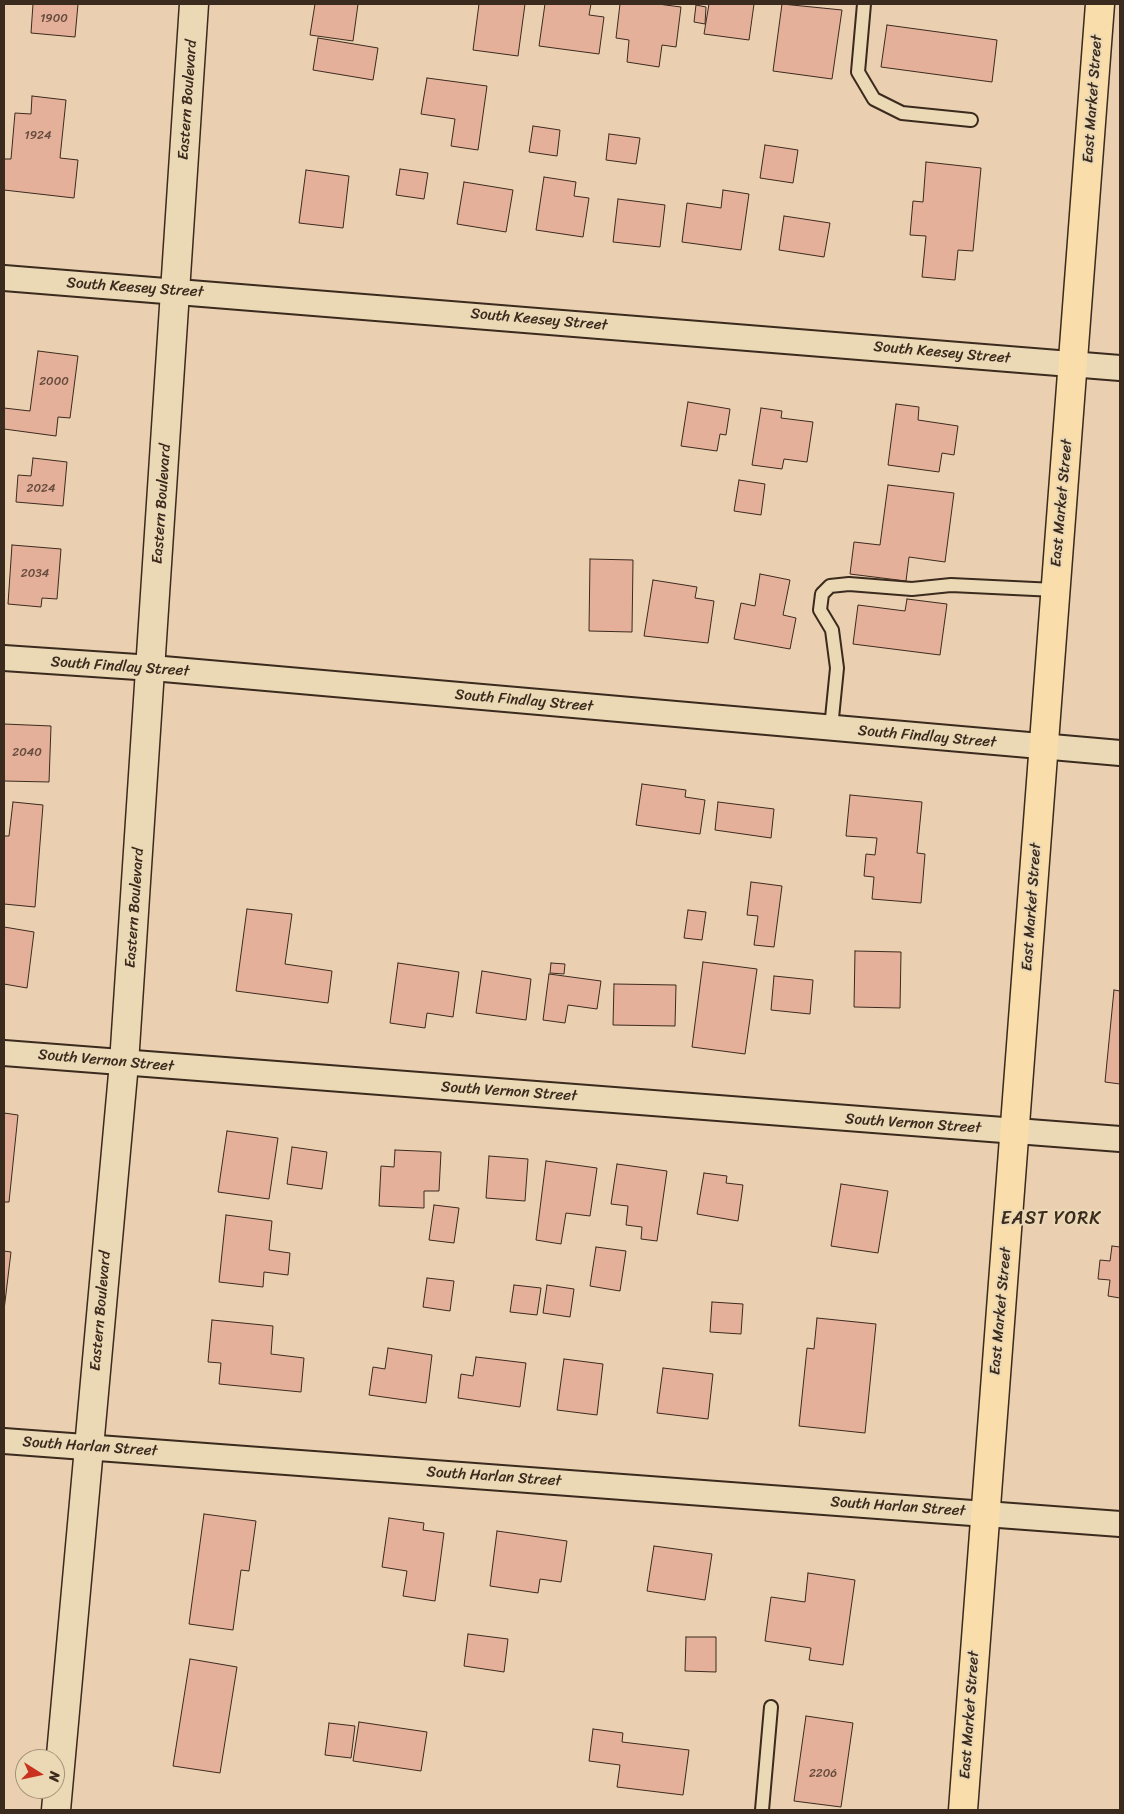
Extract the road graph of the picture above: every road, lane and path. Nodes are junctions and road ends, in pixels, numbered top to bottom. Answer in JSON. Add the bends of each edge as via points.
{"nodes":[{"id":1,"x":194,"y":4,"type":"edge"},
{"id":2,"x":864,"y":4,"type":"edge"},
{"id":3,"x":1100,"y":4,"type":"edge"},
{"id":4,"x":971,"y":120,"type":"dead end"},
{"id":5,"x":4,"y":278,"type":"edge"},
{"id":6,"x":176,"y":291,"type":"junction"},
{"id":7,"x":1074,"y":364,"type":"junction"},
{"id":8,"x":1120,"y":368,"type":"edge"},
{"id":9,"x":1055,"y":590,"type":"junction"},
{"id":10,"x":4,"y":658,"type":"edge"},
{"id":11,"x":152,"y":668,"type":"junction"},
{"id":12,"x":831,"y":728,"type":"junction"},
{"id":13,"x":1043,"y":747,"type":"junction"},
{"id":14,"x":1120,"y":753,"type":"edge"},
{"id":15,"x":4,"y":1053,"type":"edge"},
{"id":16,"x":124,"y":1063,"type":"junction"},
{"id":17,"x":1015,"y":1132,"type":"junction"},
{"id":18,"x":1120,"y":1139,"type":"edge"},
{"id":19,"x":4,"y":1441,"type":"edge"},
{"id":20,"x":89,"y":1448,"type":"junction"},
{"id":21,"x":984,"y":1513,"type":"junction"},
{"id":22,"x":1120,"y":1524,"type":"edge"},
{"id":23,"x":771,"y":1707,"type":"dead end"},
{"id":24,"x":56,"y":1810,"type":"edge"},
{"id":25,"x":762,"y":1810,"type":"edge"},
{"id":26,"x":963,"y":1810,"type":"edge"}],
"edges":[{"from":1,"to":6,"type":"street","name":"Eastern Boulevard"},
{"from":2,"to":4,"type":"lane","via":[[858,72],[874,99],[902,113]]},
{"from":3,"to":7,"type":"main road","name":"East Market Street"},
{"from":5,"to":6,"type":"street","name":"South Keesey Street"},
{"from":6,"to":7,"type":"street","name":"South Keesey Street"},
{"from":6,"to":11,"type":"street","name":"Eastern Boulevard"},
{"from":7,"to":8,"type":"street","name":"South Keesey Street"},
{"from":7,"to":9,"type":"main road","name":"East Market Street"},
{"from":9,"to":12,"type":"lane","via":[[951,585],[912,589],[849,584],[830,586],[822,594],[820,610],[832,630],[837,668]]},
{"from":9,"to":13,"type":"main road","name":"East Market Street"},
{"from":10,"to":11,"type":"street","name":"South Findlay Street"},
{"from":11,"to":12,"type":"street","name":"South Findlay Street"},
{"from":11,"to":16,"type":"street","name":"Eastern Boulevard"},
{"from":12,"to":13,"type":"street","name":"South Findlay Street"},
{"from":13,"to":14,"type":"street","name":"South Findlay Street"},
{"from":13,"to":17,"type":"main road","name":"East Market Street"},
{"from":15,"to":16,"type":"street","name":"South Vernon Street"},
{"from":16,"to":17,"type":"street","name":"South Vernon Street"},
{"from":16,"to":20,"type":"street","name":"Eastern Boulevard"},
{"from":17,"to":18,"type":"street","name":"South Vernon Street"},
{"from":17,"to":21,"type":"main road","name":"East Market Street"},
{"from":19,"to":20,"type":"street","name":"South Harlan Street"},
{"from":20,"to":21,"type":"street","name":"South Harlan Street"},
{"from":20,"to":24,"type":"street","name":"Eastern Boulevard"},
{"from":21,"to":22,"type":"street","name":"South Harlan Street"},
{"from":21,"to":26,"type":"main road","name":"East Market Street"},
{"from":23,"to":25,"type":"lane"}]}
